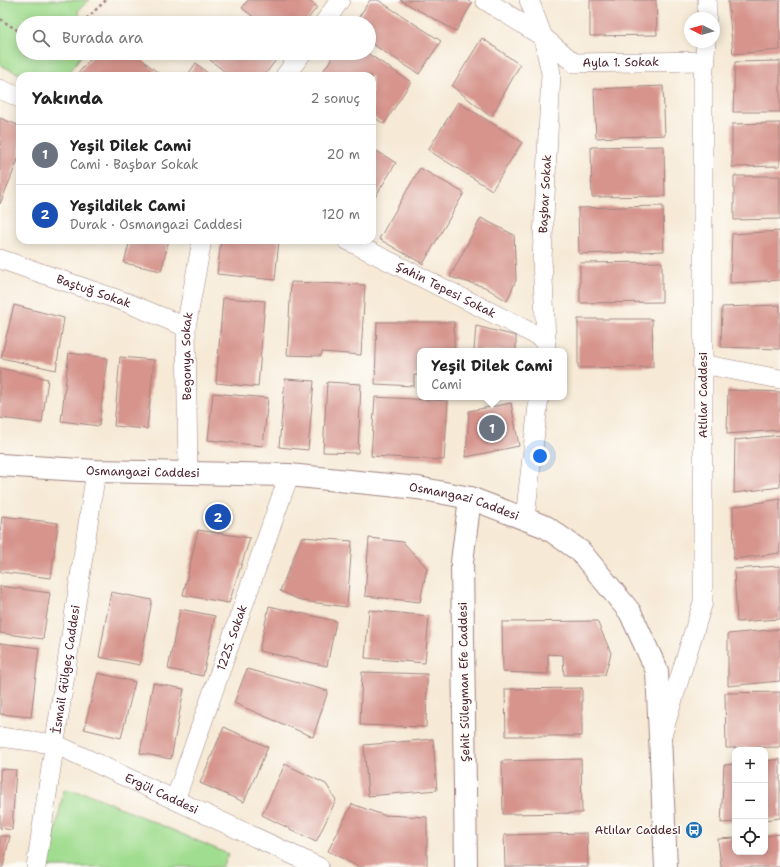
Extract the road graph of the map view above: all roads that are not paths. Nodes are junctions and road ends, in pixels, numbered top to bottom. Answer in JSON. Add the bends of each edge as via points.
{"nodes":[{"id":1,"x":340,"y":0,"type":"edge"},
{"id":2,"x":485,"y":0,"type":"edge"},
{"id":3,"x":530,"y":0,"type":"edge"},
{"id":4,"x":707,"y":0,"type":"edge"},
{"id":5,"x":707,"y":12,"type":"edge"},
{"id":6,"x":329,"y":16,"type":"edge"},
{"id":7,"x":543,"y":37,"type":"junction"},
{"id":8,"x":706,"y":48,"type":"edge"},
{"id":9,"x":297,"y":60,"type":"edge"},
{"id":10,"x":706,"y":61,"type":"junction"},
{"id":11,"x":288,"y":72,"type":"edge"},
{"id":12,"x":0,"y":89,"type":"edge"},
{"id":13,"x":16,"y":96,"type":"edge"},
{"id":14,"x":201,"y":244,"type":"edge"},
{"id":15,"x":355,"y":244,"type":"edge"},
{"id":16,"x":0,"y":259,"type":"edge"},
{"id":17,"x":186,"y":327,"type":"junction"},
{"id":18,"x":546,"y":345,"type":"edge"},
{"id":19,"x":702,"y":364,"type":"junction"},
{"id":20,"x":780,"y":379,"type":"edge"},
{"id":21,"x":539,"y":400,"type":"edge"},
{"id":22,"x":0,"y":465,"type":"edge"},
{"id":23,"x":96,"y":471,"type":"junction"},
{"id":24,"x":188,"y":473,"type":"junction"},
{"id":25,"x":289,"y":475,"type":"junction"},
{"id":26,"x":470,"y":498,"type":"junction"},
{"id":27,"x":525,"y":518,"type":"junction"},
{"id":28,"x":0,"y":737,"type":"edge"},
{"id":29,"x":660,"y":742,"type":"junction"},
{"id":30,"x":55,"y":744,"type":"junction"},
{"id":31,"x":175,"y":800,"type":"junction"},
{"id":32,"x":36,"y":867,"type":"edge"},
{"id":33,"x":319,"y":867,"type":"edge"},
{"id":34,"x":466,"y":867,"type":"edge"},
{"id":35,"x":666,"y":867,"type":"edge"}],
"edges":[{"from":1,"to":6,"type":"street"},
{"from":2,"to":7,"type":"street","name":"Ayla 1. Sokak"},
{"from":3,"to":7,"type":"street","name":"Başbar Sokak"},
{"from":4,"to":5,"type":"street"},
{"from":7,"to":10,"type":"street","name":"Ayla 1. Sokak","via":[[574,63]]},
{"from":7,"to":18,"type":"street","name":"Başbar Sokak","via":[[551,74],[542,259]]},
{"from":8,"to":10,"type":"street","name":"Atlılar Caddesi"},
{"from":9,"to":11,"type":"street"},
{"from":10,"to":19,"type":"street","name":"Atlılar Caddesi","via":[[703,79]]},
{"from":12,"to":13,"type":"street"},
{"from":14,"to":17,"type":"street","name":"Begonya Sokak"},
{"from":15,"to":18,"type":"street","name":"Şahin Tepesi Sokak"},
{"from":16,"to":17,"type":"street","name":"Baştuğ Sokak","via":[[128,303]]},
{"from":17,"to":24,"type":"street","name":"Begonya Sokak"},
{"from":19,"to":20,"type":"street"},
{"from":19,"to":29,"type":"street","name":"Atlılar Caddesi","via":[[703,602]]},
{"from":21,"to":27,"type":"street"},
{"from":22,"to":23,"type":"main road","name":"Osmangazi Caddesi"},
{"from":23,"to":24,"type":"main road","name":"Osmangazi Caddesi"},
{"from":23,"to":30,"type":"street","name":"İsmail Gülgeç Caddesi"},
{"from":24,"to":25,"type":"main road","name":"Osmangazi Caddesi"},
{"from":25,"to":26,"type":"main road","name":"Osmangazi Caddesi","via":[[418,488]]},
{"from":25,"to":31,"type":"street","name":"1225. Sokak"},
{"from":26,"to":27,"type":"main road","name":"Osmangazi Caddesi"},
{"from":26,"to":34,"type":"main road","name":"Şehit Süleyman Efe Caddesi","via":[[462,562]]},
{"from":27,"to":29,"type":"main road","name":"Osmangazi Caddesi","via":[[546,527],[580,552],[630,612],[657,671]]},
{"from":28,"to":30,"type":"street","name":"Ergül Caddesi"},
{"from":29,"to":35,"type":"main road","name":"Osmangazi Caddesi"},
{"from":30,"to":31,"type":"street","name":"Ergül Caddesi"},
{"from":30,"to":32,"type":"street","name":"İsmail Gülgeç Caddesi"},
{"from":31,"to":33,"type":"street","name":"Ergül Caddesi"}]}
